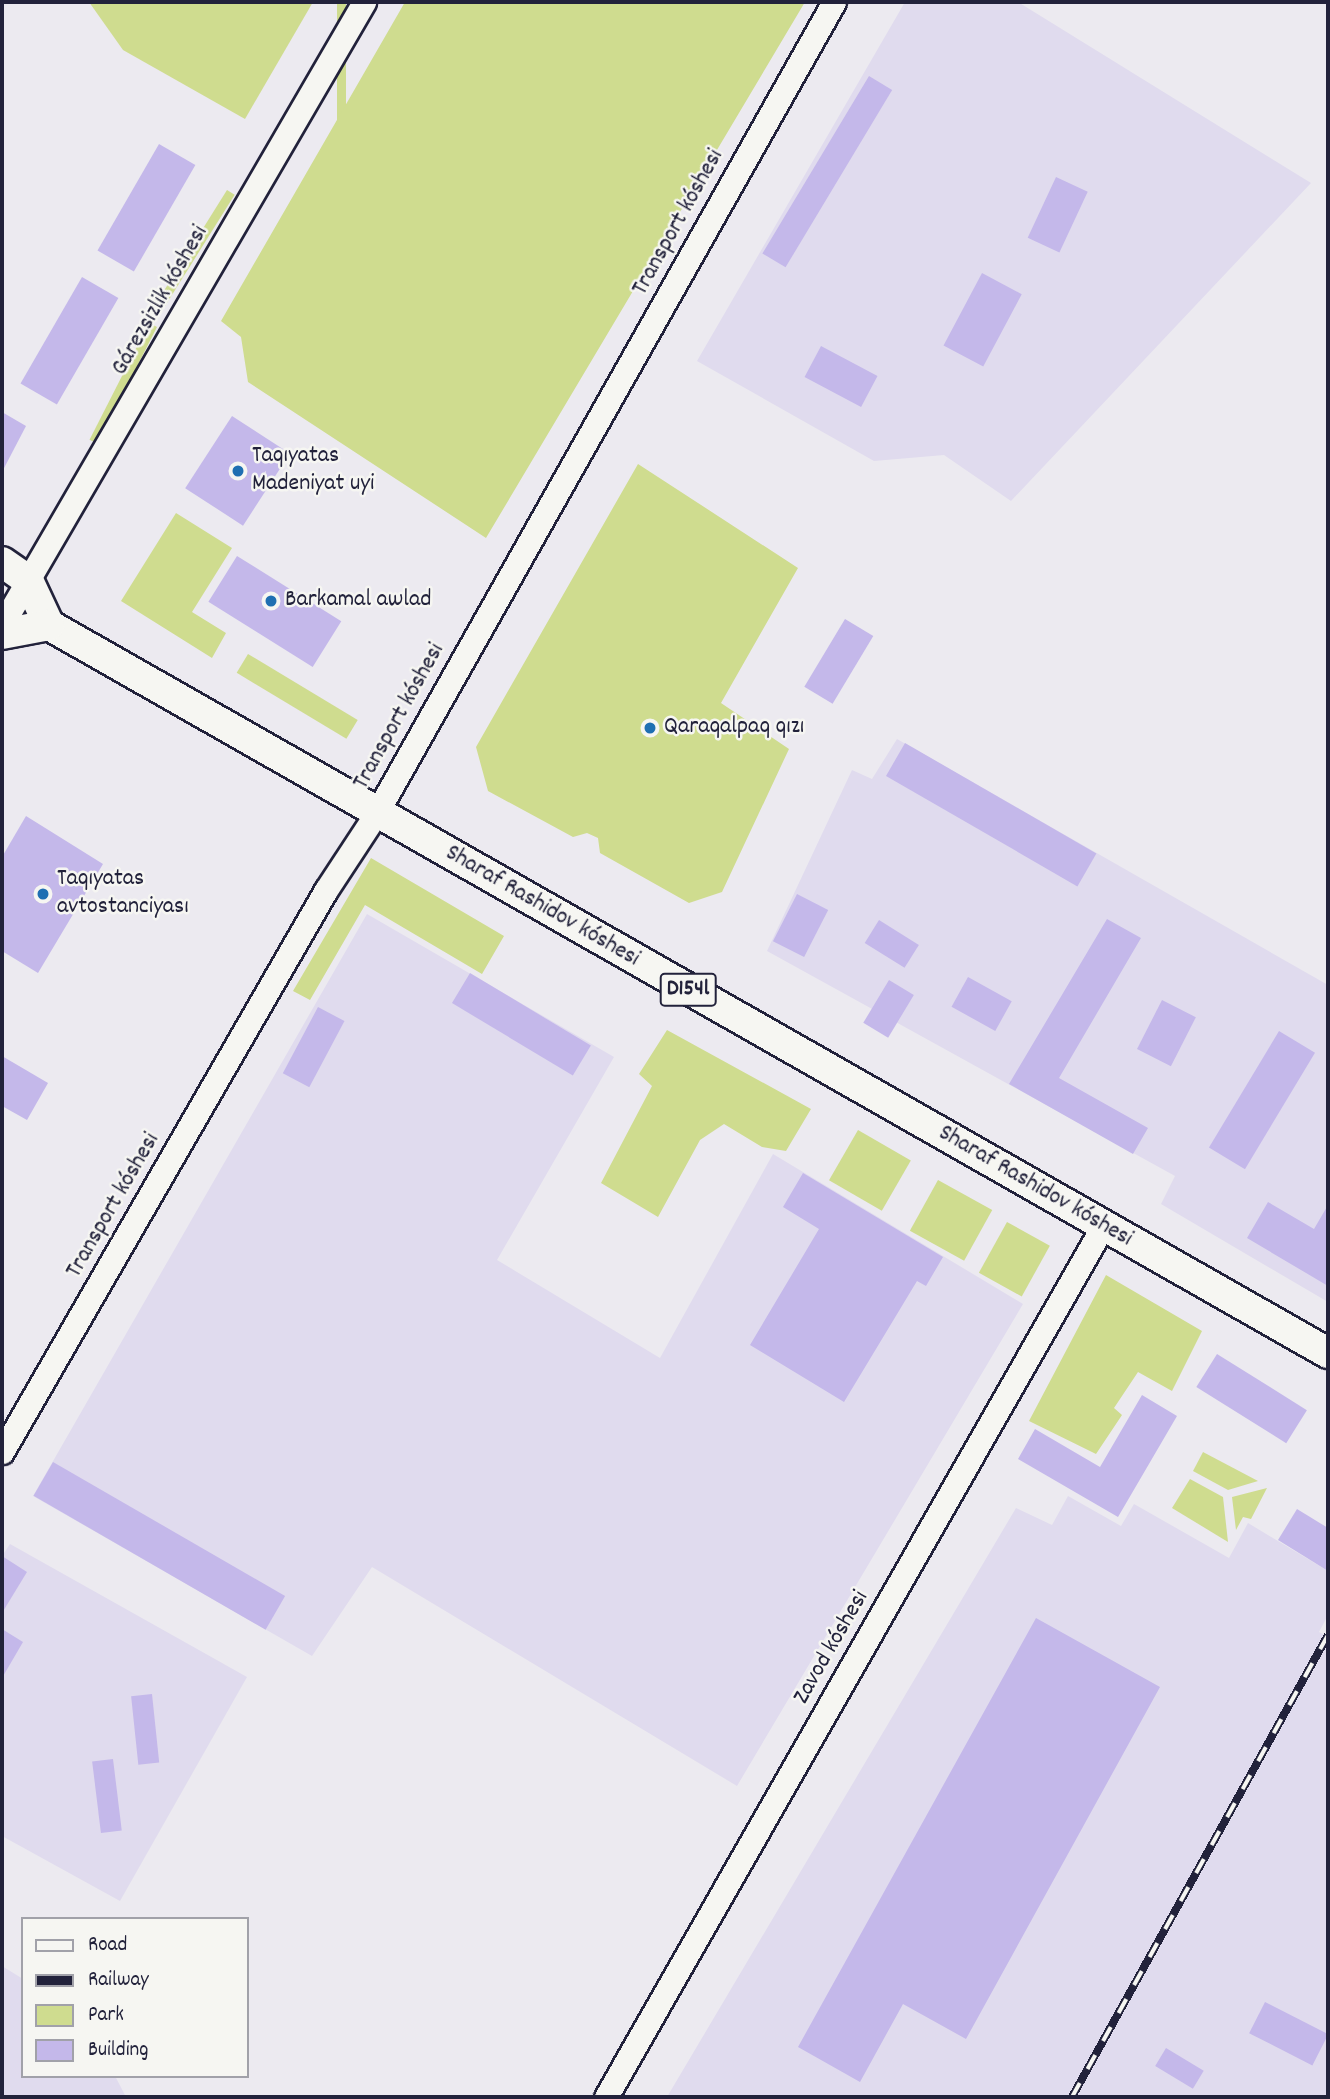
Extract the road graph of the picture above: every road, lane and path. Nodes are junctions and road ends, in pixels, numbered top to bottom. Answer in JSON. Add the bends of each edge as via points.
{"nodes":[{"id":1,"x":364,"y":2,"type":"edge"},
{"id":2,"x":834,"y":2,"type":"edge"},
{"id":3,"x":2,"y":562,"type":"edge"},
{"id":4,"x":28,"y":580,"type":"junction"},
{"id":5,"x":2,"y":625,"type":"edge"},
{"id":6,"x":49,"y":625,"type":"junction"},
{"id":7,"x":2,"y":634,"type":"edge"},
{"id":8,"x":376,"y":814,"type":"junction"},
{"id":9,"x":1103,"y":1226,"type":"junction"},
{"id":10,"x":1328,"y":1353,"type":"edge"},
{"id":11,"x":2,"y":1452,"type":"edge"},
{"id":12,"x":606,"y":2097,"type":"edge"}],
"edges":[{"from":1,"to":4,"type":"street","name":"Gárezsizlik kóshesi"},
{"from":2,"to":8,"type":"street","name":"Transport kóshesi"},
{"from":3,"to":4,"type":"main road"},
{"from":4,"to":5,"type":"street","name":"Gárezsizlik kóshesi"},
{"from":4,"to":6,"type":"main road"},
{"from":6,"to":7,"type":"main road"},
{"from":6,"to":8,"type":"main road","name":"Sharaf Rashidov kóshesi","number":"D154l"},
{"from":8,"to":9,"type":"main road","name":"Sharaf Rashidov kóshesi","number":"D154l"},
{"from":8,"to":11,"type":"street","name":"Transport kóshesi","via":[[326,890]]},
{"from":9,"to":10,"type":"main road","name":"Sharaf Rashidov kóshesi","number":"D154l"},
{"from":9,"to":12,"type":"street","name":"Zavod kóshesi"}]}
